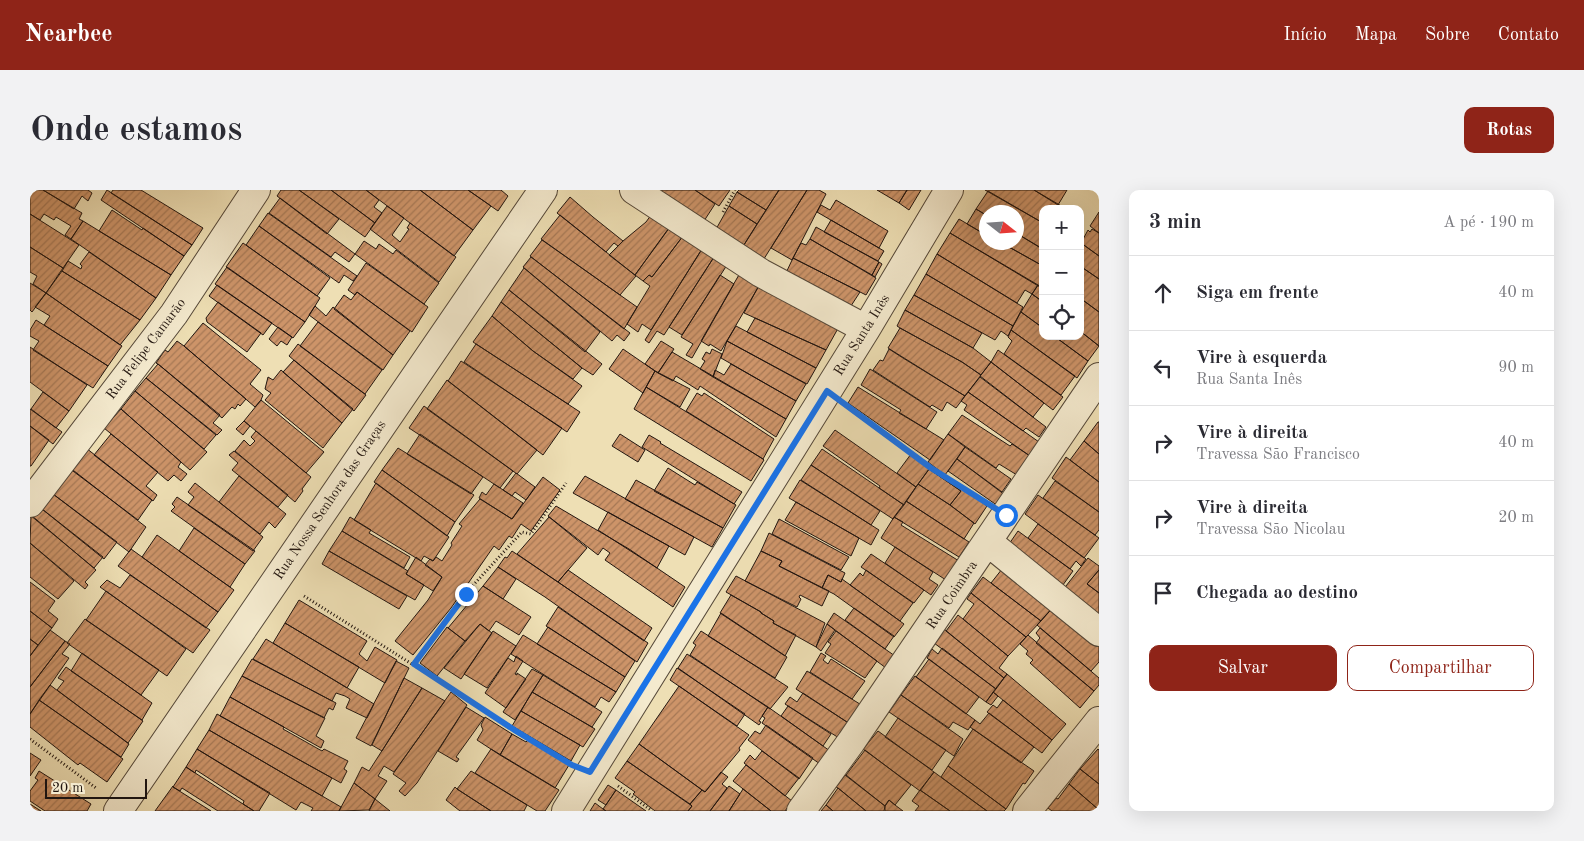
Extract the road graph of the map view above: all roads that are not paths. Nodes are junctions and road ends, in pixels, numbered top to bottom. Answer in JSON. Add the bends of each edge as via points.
{"nodes":[{"id":1,"x":256,"y":190,"type":"edge"},
{"id":2,"x":543,"y":190,"type":"edge"},
{"id":3,"x":634,"y":190,"type":"edge"},
{"id":4,"x":950,"y":190,"type":"edge"},
{"id":5,"x":866,"y":329,"type":"junction"},
{"id":6,"x":1099,"y":377,"type":"edge"},
{"id":7,"x":30,"y":503,"type":"edge"},
{"id":8,"x":988,"y":542,"type":"junction"},
{"id":9,"x":1099,"y":632,"type":"edge"},
{"id":10,"x":1099,"y":721,"type":"edge"},
{"id":11,"x":119,"y":809,"type":"edge"},
{"id":12,"x":566,"y":811,"type":"edge"},
{"id":13,"x":802,"y":811,"type":"edge"},
{"id":14,"x":1028,"y":811,"type":"edge"}],
"edges":[{"from":1,"to":7,"type":"street","name":"Rua Felipe Camarão","via":[[174,314]]},
{"from":2,"to":11,"type":"street","name":"Rua Nossa Senhora das Graças"},
{"from":3,"to":5,"type":"street","via":[[761,273]]},
{"from":4,"to":5,"type":"street","name":"Rua Santa Inês"},
{"from":5,"to":12,"type":"street","name":"Rua Santa Inês"},
{"from":6,"to":8,"type":"street","name":"Rua Coimbra"},
{"from":8,"to":9,"type":"street"},
{"from":8,"to":13,"type":"street","name":"Rua Coimbra"},
{"from":10,"to":14,"type":"street"}]}
